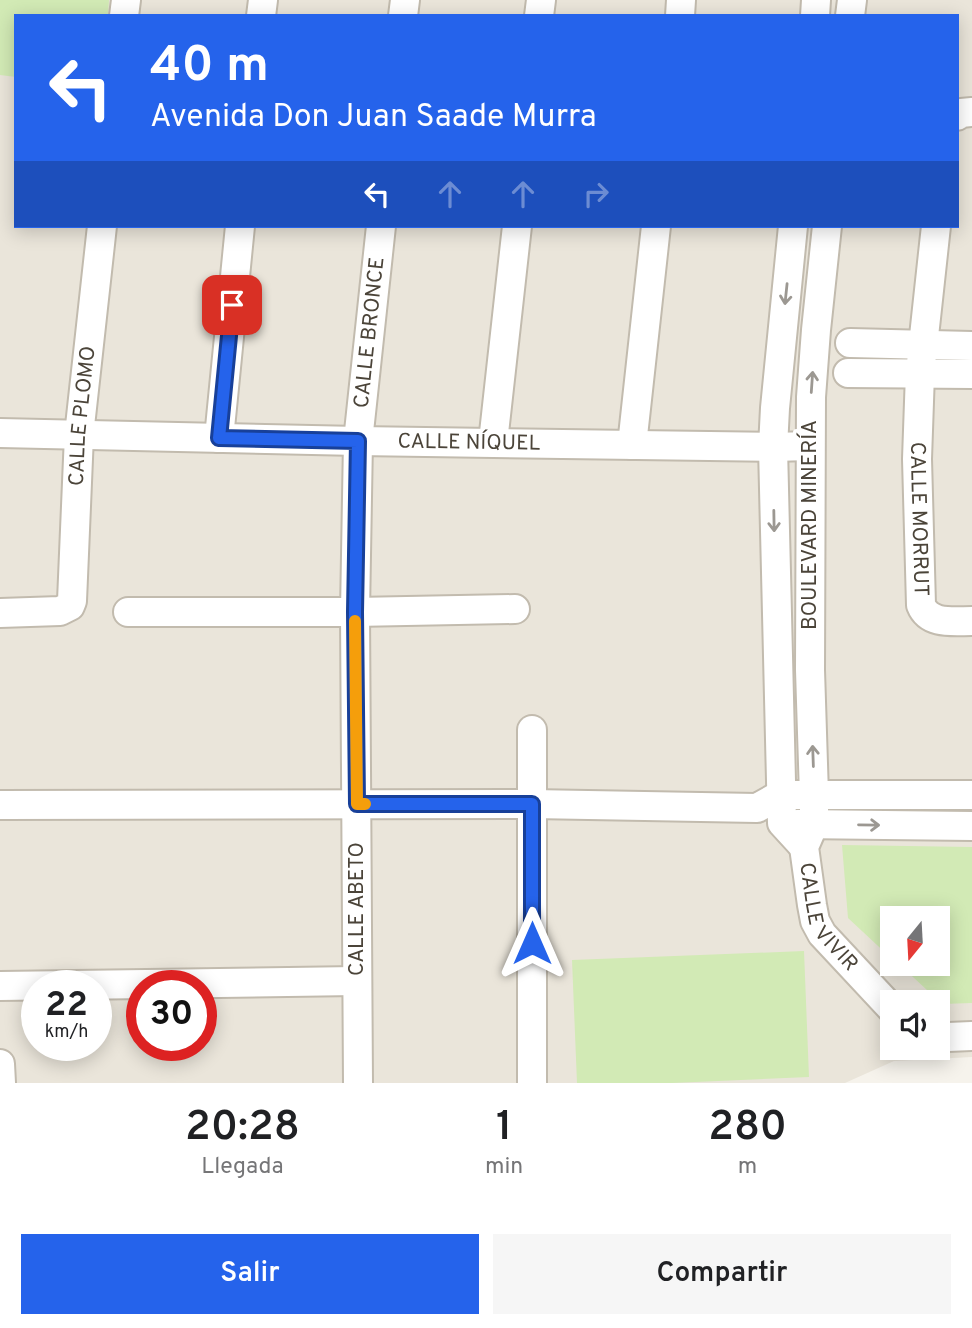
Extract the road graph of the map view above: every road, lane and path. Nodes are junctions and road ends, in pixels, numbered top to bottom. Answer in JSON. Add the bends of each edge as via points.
{"nodes":[{"id":1,"x":102,"y":228,"type":"edge"},
{"id":2,"x":240,"y":228,"type":"edge"},
{"id":3,"x":381,"y":228,"type":"edge"},
{"id":4,"x":517,"y":228,"type":"edge"},
{"id":5,"x":656,"y":228,"type":"edge"},
{"id":6,"x":793,"y":228,"type":"edge"},
{"id":7,"x":827,"y":228,"type":"edge"},
{"id":8,"x":936,"y":228,"type":"edge"},
{"id":9,"x":850,"y":343,"type":"dead end"},
{"id":10,"x":922,"y":344,"type":"junction"},
{"id":11,"x":972,"y":346,"type":"edge"},
{"id":12,"x":848,"y":373,"type":"dead end"},
{"id":13,"x":920,"y":373,"type":"junction"},
{"id":14,"x":972,"y":374,"type":"edge"},
{"id":15,"x":0,"y":433,"type":"edge"},
{"id":16,"x":79,"y":435,"type":"junction"},
{"id":17,"x":219,"y":438,"type":"junction"},
{"id":18,"x":358,"y":441,"type":"junction"},
{"id":19,"x":493,"y":442,"type":"junction"},
{"id":20,"x":632,"y":444,"type":"junction"},
{"id":21,"x":810,"y":446,"type":"junction"},
{"id":22,"x":773,"y":447,"type":"junction"},
{"id":23,"x":515,"y":609,"type":"dead end"},
{"id":24,"x":128,"y":612,"type":"dead end"},
{"id":25,"x":355,"y":612,"type":"junction"},
{"id":26,"x":0,"y":613,"type":"edge"},
{"id":27,"x":972,"y":621,"type":"edge"},
{"id":28,"x":532,"y":730,"type":"dead end"},
{"id":29,"x":814,"y":795,"type":"junction"},
{"id":30,"x":972,"y":795,"type":"edge"},
{"id":31,"x":769,"y":801,"type":"junction"},
{"id":32,"x":357,"y":804,"type":"junction"},
{"id":33,"x":532,"y":804,"type":"junction"},
{"id":34,"x":0,"y":805,"type":"edge"},
{"id":35,"x":972,"y":826,"type":"edge"},
{"id":36,"x":809,"y":836,"type":"junction"},
{"id":37,"x":356,"y":981,"type":"junction"},
{"id":38,"x":0,"y":986,"type":"edge"},
{"id":39,"x":880,"y":996,"type":"edge"},
{"id":40,"x":972,"y":1036,"type":"edge"},
{"id":41,"x":950,"y":1037,"type":"edge"},
{"id":42,"x":0,"y":1064,"type":"edge"},
{"id":43,"x":1,"y":1083,"type":"edge"},
{"id":44,"x":358,"y":1083,"type":"edge"},
{"id":45,"x":532,"y":1083,"type":"edge"}],
"edges":[{"from":1,"to":16,"type":"street","name":"CALLE PLOMO"},
{"from":2,"to":17,"type":"street"},
{"from":3,"to":18,"type":"street","name":"CALLE BRONCE"},
{"from":4,"to":19,"type":"street"},
{"from":5,"to":20,"type":"street"},
{"from":6,"to":22,"type":"street","name":"BOULEVARD MINERÍA","one_way":true},
{"from":21,"to":7,"type":"street","name":"BOULEVARD MINERÍA","one_way":true},
{"from":8,"to":10,"type":"street","name":"CALLE MORRUT"},
{"from":9,"to":10,"type":"street"},
{"from":10,"to":11,"type":"street"},
{"from":10,"to":13,"type":"street","name":"CALLE MORRUT"},
{"from":12,"to":13,"type":"street"},
{"from":13,"to":14,"type":"street"},
{"from":13,"to":27,"type":"street","name":"CALLE MORRUT","via":[[921,605],[932,619]]},
{"from":15,"to":16,"type":"street","name":"CALLE NÍQUEL"},
{"from":16,"to":17,"type":"street","name":"CALLE NÍQUEL"},
{"from":16,"to":26,"type":"street","name":"CALLE PLOMO","via":[[70,606],[60,611]]},
{"from":17,"to":18,"type":"street","name":"CALLE NÍQUEL"},
{"from":18,"to":19,"type":"street","name":"CALLE NÍQUEL"},
{"from":18,"to":25,"type":"street","name":"CALLE ABETO"},
{"from":19,"to":20,"type":"street","name":"CALLE NÍQUEL"},
{"from":20,"to":22,"type":"street","name":"CALLE NÍQUEL"},
{"from":21,"to":22,"type":"street","name":"CALLE NÍQUEL"},
{"from":29,"to":21,"type":"street","name":"BOULEVARD MINERÍA","one_way":true},
{"from":22,"to":31,"type":"street","name":"BOULEVARD MINERÍA","one_way":true},
{"from":23,"to":25,"type":"street"},
{"from":24,"to":25,"type":"street"},
{"from":25,"to":32,"type":"street","name":"CALLE ABETO"},
{"from":28,"to":33,"type":"street"},
{"from":29,"to":30,"type":"street"},
{"from":29,"to":31,"type":"street"},
{"from":29,"to":36,"type":"street","name":"BOULEVARD MINERÍA"},
{"from":31,"to":33,"type":"street"},
{"from":31,"to":36,"type":"street","name":"BOULEVARD MINERÍA","via":[[782,823]]},
{"from":32,"to":33,"type":"street"},
{"from":32,"to":34,"type":"street"},
{"from":32,"to":37,"type":"street","name":"CALLE ABETO"},
{"from":33,"to":45,"type":"street"},
{"from":36,"to":35,"type":"street","one_way":true},
{"from":36,"to":39,"type":"street","name":"CALLE VIVIR","via":[[816,921],[822,934]]},
{"from":37,"to":38,"type":"street"},
{"from":37,"to":44,"type":"street","name":"CALLE ABETO"},
{"from":40,"to":41,"type":"street"},
{"from":42,"to":43,"type":"street"}]}
